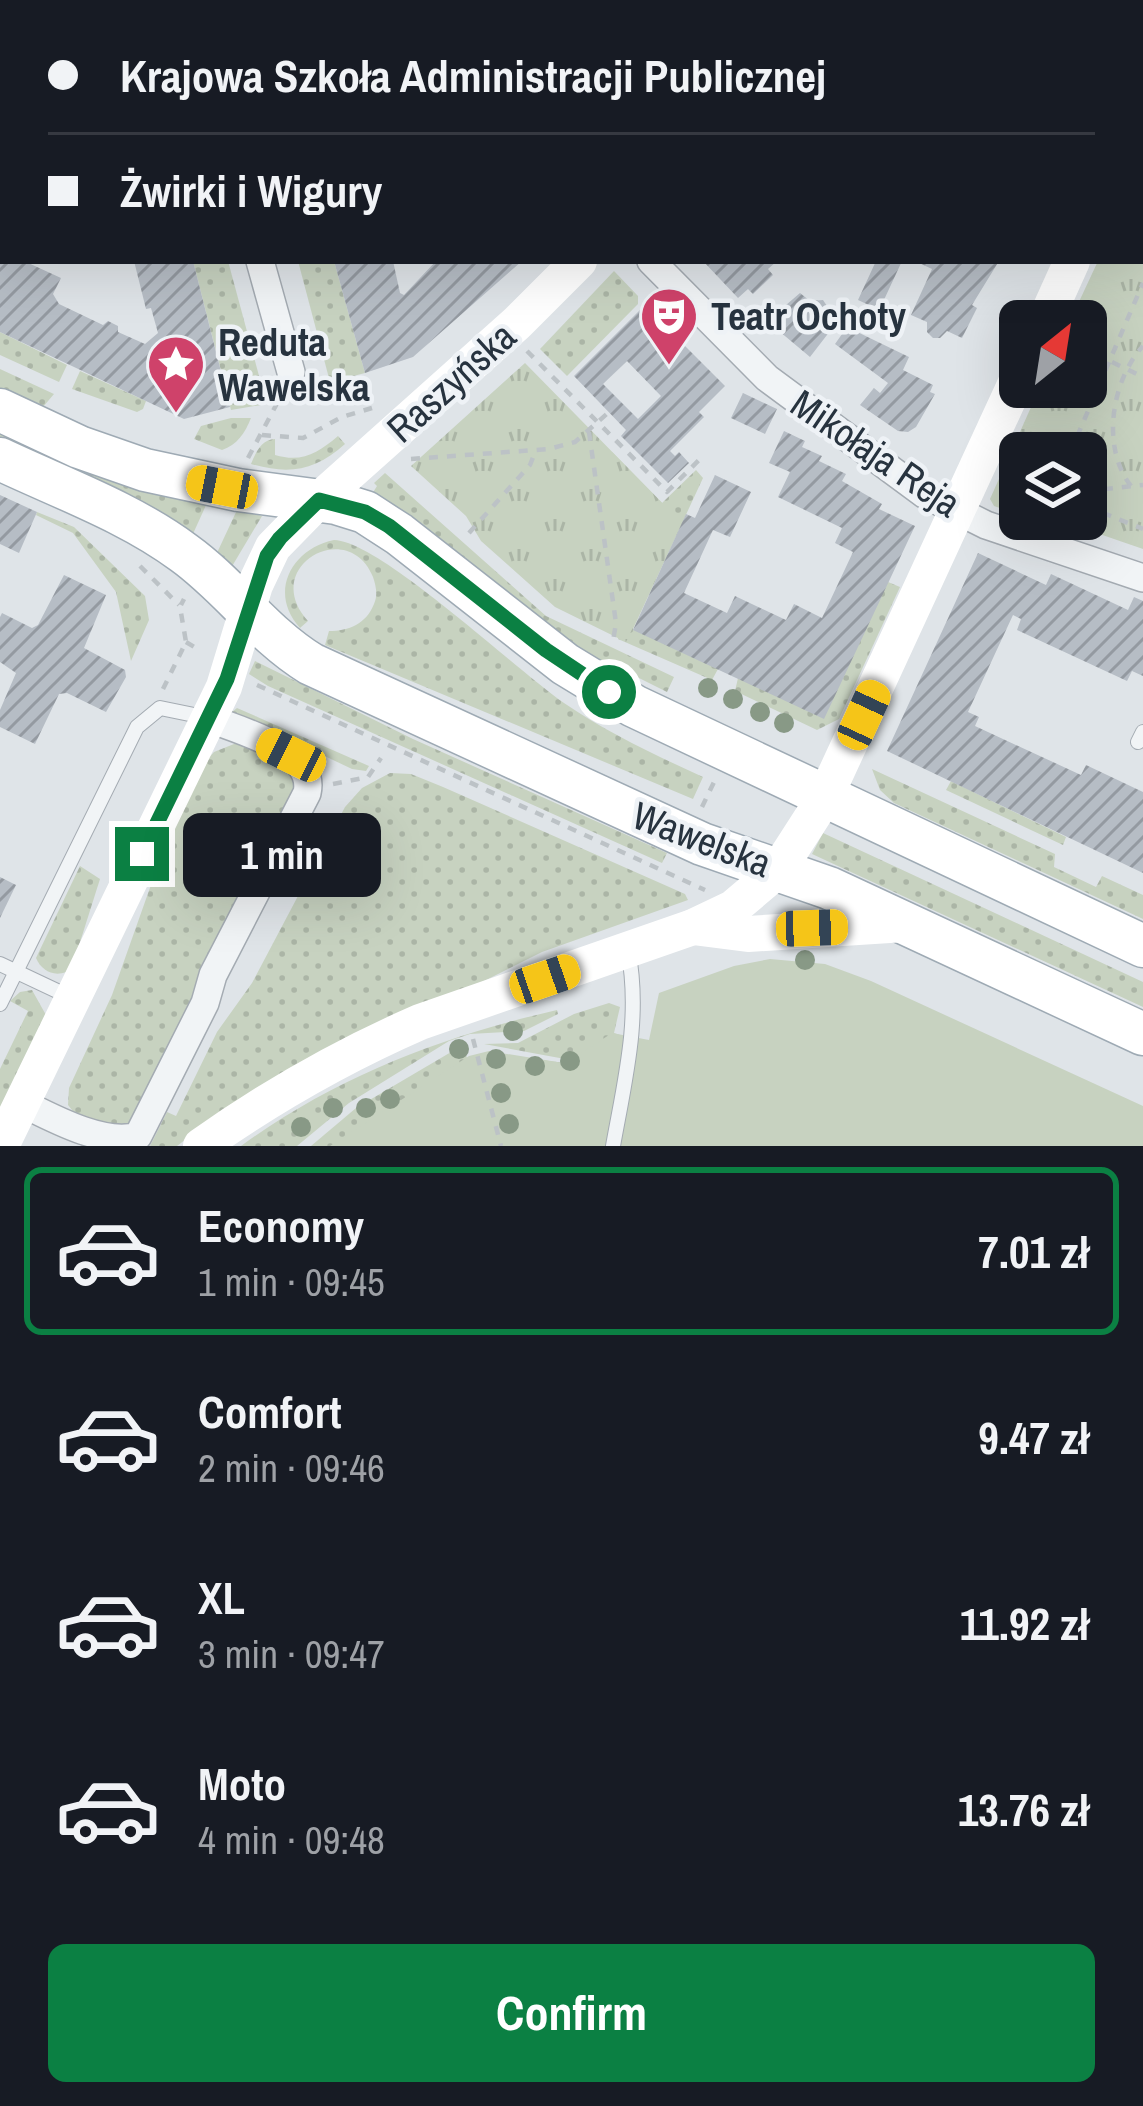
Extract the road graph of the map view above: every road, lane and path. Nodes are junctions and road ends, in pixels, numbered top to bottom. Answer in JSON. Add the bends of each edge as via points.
{"nodes":[{"id":1,"x":261,"y":264,"type":"edge"},
{"id":2,"x":576,"y":264,"type":"edge"},
{"id":3,"x":653,"y":264,"type":"edge"},
{"id":4,"x":1071,"y":264,"type":"edge"},
{"id":5,"x":1143,"y":283,"type":"edge"},
{"id":6,"x":1054,"y":300,"type":"edge"},
{"id":7,"x":1143,"y":346,"type":"edge"},
{"id":8,"x":527,"y":351,"type":"dead end"},
{"id":9,"x":1112,"y":362,"type":"junction"},
{"id":10,"x":1126,"y":369,"type":"junction"},
{"id":11,"x":290,"y":372,"type":"joint"},
{"id":12,"x":1143,"y":377,"type":"edge"},
{"id":13,"x":1004,"y":408,"type":"edge"},
{"id":14,"x":0,"y":410,"type":"edge"},
{"id":15,"x":609,"y":412,"type":"dead end"},
{"id":16,"x":342,"y":417,"type":"dead end"},
{"id":17,"x":598,"y":423,"type":"junction"},
{"id":18,"x":589,"y":432,"type":"junction"},
{"id":19,"x":1080,"y":432,"type":"edge"},
{"id":20,"x":262,"y":435,"type":"junction"},
{"id":21,"x":536,"y":450,"type":"junction"},
{"id":22,"x":0,"y":459,"type":"edge"},
{"id":23,"x":409,"y":459,"type":"dead end"},
{"id":24,"x":698,"y":460,"type":"dead end"},
{"id":25,"x":245,"y":466,"type":"dead end"},
{"id":26,"x":1143,"y":485,"type":"edge"},
{"id":27,"x":1132,"y":487,"type":"junction"},
{"id":28,"x":1107,"y":489,"type":"edge"},
{"id":29,"x":319,"y":500,"type":"junction"},
{"id":30,"x":957,"y":512,"type":"junction"},
{"id":31,"x":1107,"y":514,"type":"edge"},
{"id":32,"x":1143,"y":529,"type":"edge"},
{"id":33,"x":469,"y":533,"type":"dead end"},
{"id":34,"x":1143,"y":578,"type":"edge"},
{"id":35,"x":187,"y":596,"type":"dead end"},
{"id":36,"x":248,"y":611,"type":"junction"},
{"id":37,"x":613,"y":641,"type":"dead end"},
{"id":38,"x":186,"y":642,"type":"junction"},
{"id":39,"x":207,"y":654,"type":"dead end"},
{"id":40,"x":248,"y":680,"type":"dead end"},
{"id":41,"x":153,"y":711,"type":"junction"},
{"id":42,"x":208,"y":718,"type":"junction"},
{"id":43,"x":381,"y":758,"type":"dead end"},
{"id":44,"x":714,"y":782,"type":"dead end"},
{"id":45,"x":310,"y":786,"type":"junction"},
{"id":46,"x":824,"y":797,"type":"junction"},
{"id":47,"x":702,"y":807,"type":"dead end"},
{"id":48,"x":778,"y":869,"type":"junction"},
{"id":49,"x":701,"y":910,"type":"junction"},
{"id":50,"x":906,"y":924,"type":"junction"},
{"id":51,"x":1143,"y":946,"type":"edge"},
{"id":52,"x":628,"y":950,"type":"junction"},
{"id":53,"x":0,"y":964,"type":"edge"},
{"id":54,"x":16,"y":972,"type":"junction"},
{"id":55,"x":73,"y":998,"type":"junction"},
{"id":56,"x":0,"y":1004,"type":"edge"},
{"id":57,"x":1143,"y":1034,"type":"edge"},
{"id":58,"x":473,"y":1039,"type":"dead end"},
{"id":59,"x":22,"y":1103,"type":"junction"},
{"id":60,"x":2,"y":1146,"type":"edge"},
{"id":61,"x":201,"y":1146,"type":"edge"},
{"id":62,"x":501,"y":1146,"type":"edge"},
{"id":63,"x":613,"y":1146,"type":"edge"}],
"edges":[{"from":1,"to":11,"type":"street"},
{"from":2,"to":29,"type":"main road","name":"Raszyńska"},
{"from":3,"to":30,"type":"street","name":"Mikołaja Reja","via":[[773,383]]},
{"from":4,"to":6,"type":"main road"},
{"from":5,"to":9,"type":"path"},
{"from":7,"to":10,"type":"path"},
{"from":8,"to":17,"type":"path"},
{"from":9,"to":10,"type":"path"},
{"from":9,"to":19,"type":"path"},
{"from":10,"to":12,"type":"path"},
{"from":10,"to":27,"type":"path","via":[[1114,444]]},
{"from":11,"to":20,"type":"path"},
{"from":13,"to":30,"type":"main road"},
{"from":14,"to":29,"type":"main road","via":[[145,470]]},
{"from":15,"to":17,"type":"path"},
{"from":16,"to":20,"type":"path","via":[[303,438]]},
{"from":17,"to":18,"type":"path"},
{"from":17,"to":24,"type":"path","via":[[667,492]]},
{"from":18,"to":21,"type":"path"},
{"from":18,"to":37,"type":"path"},
{"from":20,"to":25,"type":"path"},
{"from":21,"to":23,"type":"path"},
{"from":21,"to":33,"type":"path"},
{"from":22,"to":36,"type":"main road","via":[[158,536]]},
{"from":26,"to":27,"type":"path"},
{"from":27,"to":28,"type":"path"},
{"from":29,"to":36,"type":"main road","name":"Raszyńska","via":[[273,547]]},
{"from":29,"to":46,"type":"main road","via":[[377,519],[609,692]]},
{"from":30,"to":34,"type":"street","name":"Mikołaja Reja"},
{"from":30,"to":46,"type":"main road"},
{"from":31,"to":32,"type":"path"},
{"from":35,"to":38,"type":"path","via":[[180,607]]},
{"from":36,"to":42,"type":"main road","name":"Raszyńska"},
{"from":36,"to":48,"type":"main road","name":"Wawelska","via":[[284,646],[328,672],[702,844]]},
{"from":38,"to":39,"type":"path"},
{"from":38,"to":41,"type":"path"},
{"from":40,"to":49,"type":"path","via":[[684,877]]},
{"from":41,"to":42,"type":"lane"},
{"from":41,"to":54,"type":"lane","via":[[130,738]]},
{"from":42,"to":45,"type":"street","via":[[298,759]]},
{"from":42,"to":55,"type":"main road","name":"Raszyńska"},
{"from":43,"to":45,"type":"path","via":[[361,780]]},
{"from":44,"to":47,"type":"path"},
{"from":45,"to":59,"type":"street","via":[[138,1136],[103,1143]]},
{"from":46,"to":48,"type":"main road"},
{"from":46,"to":51,"type":"main road"},
{"from":48,"to":49,"type":"main road","via":[[742,902]]},
{"from":48,"to":50,"type":"main road","name":"Wawelska"},
{"from":49,"to":50,"type":"main road","via":[[748,934]]},
{"from":49,"to":52,"type":"main road"},
{"from":50,"to":57,"type":"main road","name":"Wawelska"},
{"from":52,"to":61,"type":"main road","via":[[375,1042]]},
{"from":52,"to":63,"type":"lane","via":[[633,1037]]},
{"from":53,"to":54,"type":"lane"},
{"from":54,"to":55,"type":"lane"},
{"from":54,"to":56,"type":"lane"},
{"from":55,"to":59,"type":"main road","name":"Raszyńska"},
{"from":58,"to":62,"type":"path"},
{"from":59,"to":60,"type":"main road","name":"Raszyńska"}]}
